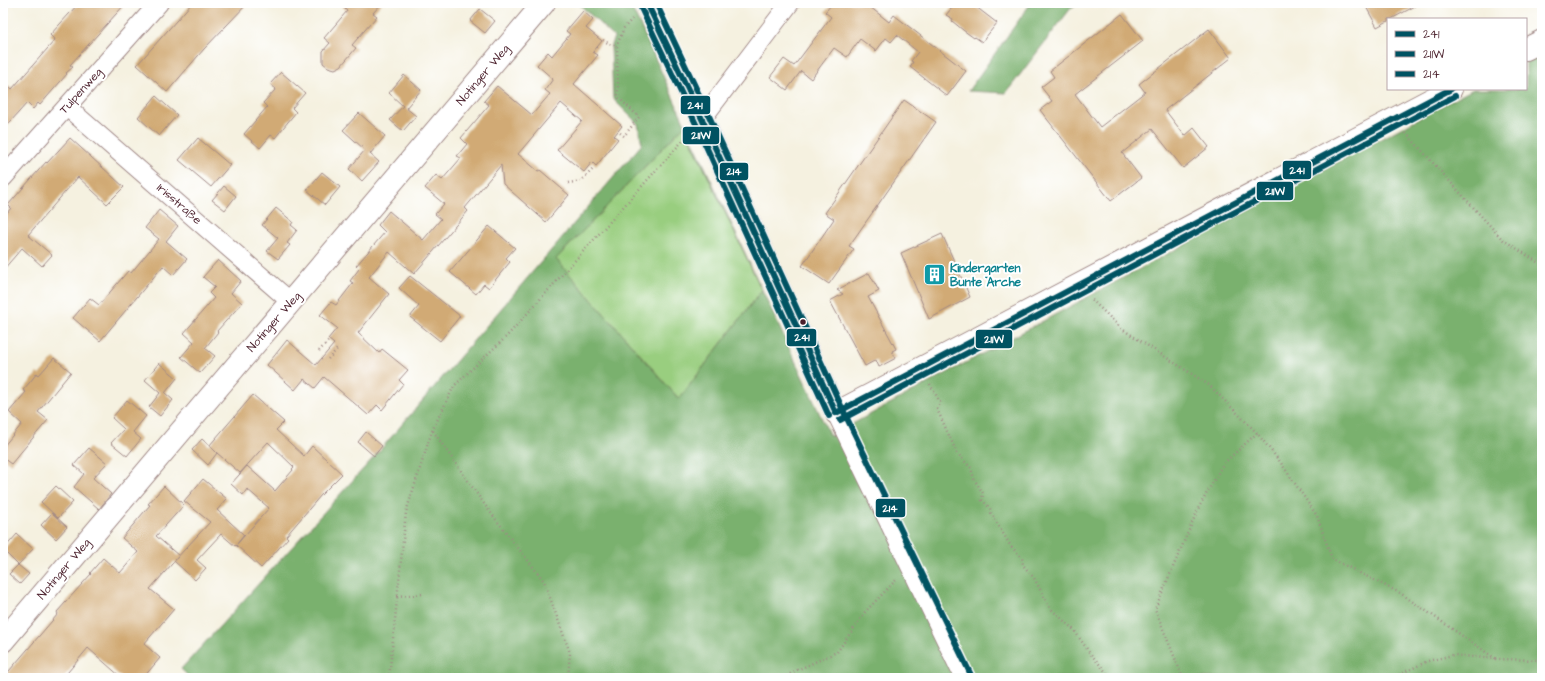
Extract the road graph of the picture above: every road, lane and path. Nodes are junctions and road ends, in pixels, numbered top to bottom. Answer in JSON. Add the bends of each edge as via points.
{"nodes":[{"id":1,"x":159,"y":3,"type":"edge"},
{"id":2,"x":544,"y":3,"type":"edge"},
{"id":3,"x":790,"y":3,"type":"edge"},
{"id":4,"x":648,"y":5,"type":"edge"},
{"id":5,"x":603,"y":40,"type":"dead end"},
{"id":6,"x":1542,"y":41,"type":"edge"},
{"id":7,"x":617,"y":45,"type":"junction"},
{"id":8,"x":1527,"y":48,"type":"edge"},
{"id":9,"x":1449,"y":90,"type":"edge"},
{"id":10,"x":66,"y":107,"type":"junction"},
{"id":11,"x":1393,"y":120,"type":"junction"},
{"id":12,"x":696,"y":126,"type":"junction"},
{"id":13,"x":620,"y":132,"type":"dead end"},
{"id":14,"x":594,"y":168,"type":"dead end"},
{"id":15,"x":3,"y":178,"type":"edge"},
{"id":16,"x":568,"y":183,"type":"dead end"},
{"id":17,"x":1542,"y":265,"type":"edge"},
{"id":18,"x":1077,"y":286,"type":"junction"},
{"id":19,"x":291,"y":302,"type":"junction"},
{"id":20,"x":329,"y":340,"type":"dead end"},
{"id":21,"x":338,"y":348,"type":"dead end"},
{"id":22,"x":319,"y":351,"type":"dead end"},
{"id":23,"x":328,"y":359,"type":"dead end"},
{"id":24,"x":920,"y":369,"type":"junction"},
{"id":25,"x":836,"y":412,"type":"junction"},
{"id":26,"x":432,"y":431,"type":"junction"},
{"id":27,"x":1257,"y":433,"type":"junction"},
{"id":28,"x":910,"y":566,"type":"junction"},
{"id":29,"x":423,"y":594,"type":"dead end"},
{"id":30,"x":397,"y":596,"type":"junction"},
{"id":31,"x":3,"y":641,"type":"edge"},
{"id":32,"x":1496,"y":659,"type":"junction"},
{"id":33,"x":1542,"y":660,"type":"edge"},
{"id":34,"x":389,"y":678,"type":"edge"},
{"id":35,"x":568,"y":678,"type":"edge"},
{"id":36,"x":783,"y":678,"type":"edge"},
{"id":37,"x":964,"y":678,"type":"edge"},
{"id":38,"x":1111,"y":678,"type":"edge"},
{"id":39,"x":1183,"y":678,"type":"edge"},
{"id":40,"x":1392,"y":678,"type":"edge"}],
"edges":[{"from":1,"to":10,"type":"street","name":"Tulpenweg"},
{"from":2,"to":19,"type":"street","name":"Notinger Weg"},
{"from":3,"to":12,"type":"street"},
{"from":4,"to":7,"type":"path","via":[[624,28]]},
{"from":4,"to":12,"type":"street"},
{"from":5,"to":7,"type":"path","via":[[611,45]]},
{"from":6,"to":8,"type":"street"},
{"from":7,"to":13,"type":"path","via":[[618,96],[639,118],[624,136]]},
{"from":9,"to":11,"type":"street"},
{"from":10,"to":15,"type":"street","name":"Tulpenweg"},
{"from":10,"to":19,"type":"street","name":"Irisstraße"},
{"from":11,"to":17,"type":"path","via":[[1502,239]]},
{"from":11,"to":18,"type":"street"},
{"from":12,"to":25,"type":"street"},
{"from":12,"to":26,"type":"path","via":[[506,336],[454,386]]},
{"from":14,"to":16,"type":"path","via":[[581,181]]},
{"from":18,"to":24,"type":"street"},
{"from":18,"to":27,"type":"path","via":[[1122,329],[1210,385]]},
{"from":19,"to":31,"type":"street","name":"Notinger Weg"},
{"from":20,"to":22,"type":"path"},
{"from":21,"to":23,"type":"path"},
{"from":24,"to":25,"type":"street"},
{"from":24,"to":38,"type":"path","via":[[940,402],[937,409],[956,453],[971,468],[974,479],[983,493],[982,500],[990,508],[1010,545],[1022,558],[1023,565],[1034,578],[1050,608],[1074,630]]},
{"from":25,"to":28,"type":"street"},
{"from":26,"to":30,"type":"path","via":[[406,512]]},
{"from":26,"to":35,"type":"path","via":[[544,581],[570,653]]},
{"from":27,"to":32,"type":"path","via":[[1281,463],[1316,516],[1332,559],[1400,593]]},
{"from":27,"to":39,"type":"path","via":[[1224,464],[1199,507],[1155,609]]},
{"from":28,"to":36,"type":"path","via":[[865,612],[837,652]]},
{"from":28,"to":37,"type":"street"},
{"from":29,"to":30,"type":"path"},
{"from":30,"to":34,"type":"path"},
{"from":32,"to":33,"type":"path"},
{"from":32,"to":40,"type":"path","via":[[1453,655],[1428,661]]}]}
